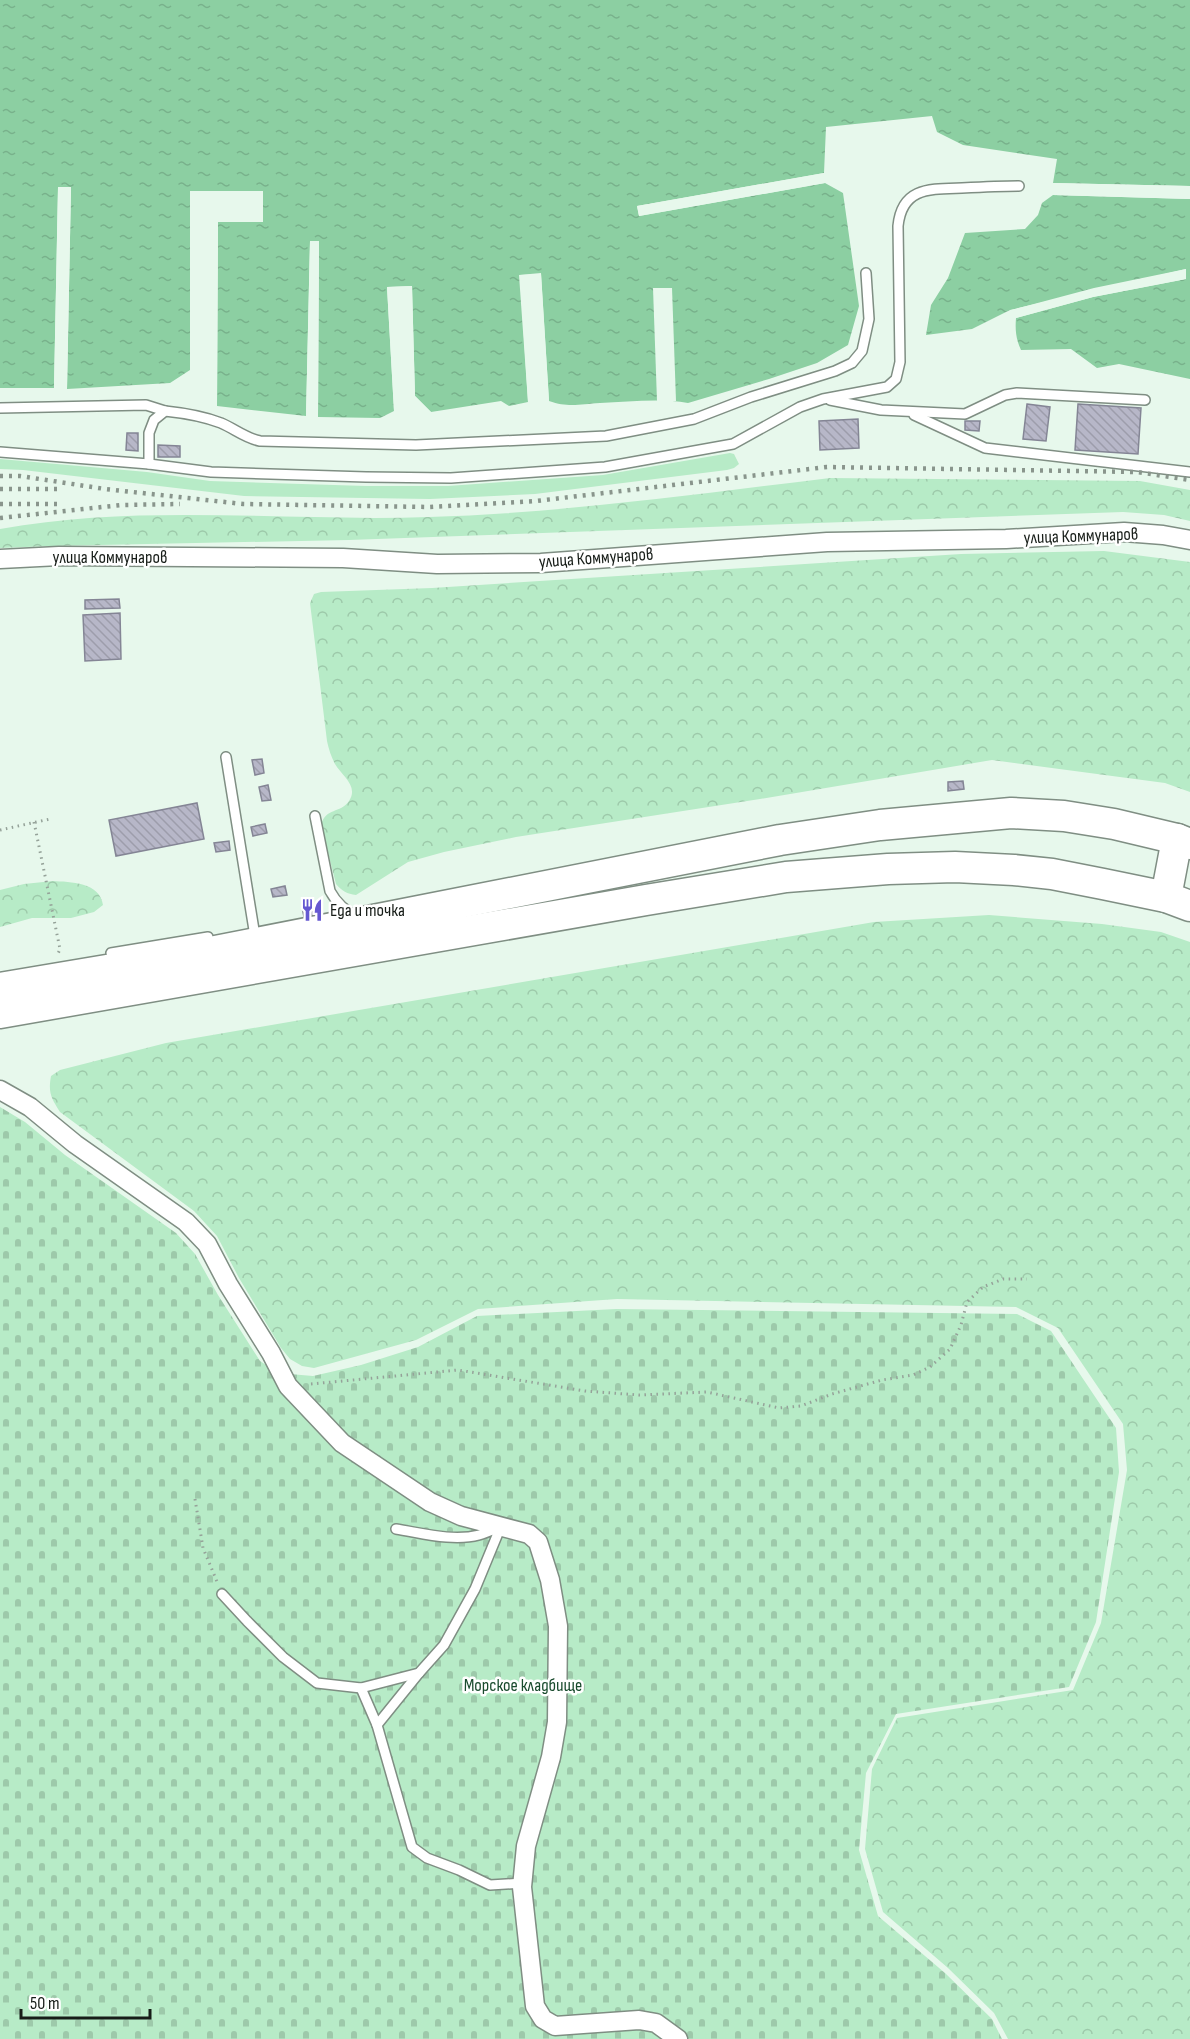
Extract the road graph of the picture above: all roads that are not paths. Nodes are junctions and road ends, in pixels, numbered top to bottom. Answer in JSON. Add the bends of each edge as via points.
{"nodes":[{"id":1,"x":1020,"y":186,"type":"dead end"},
{"id":2,"x":866,"y":273,"type":"dead end"},
{"id":3,"x":823,"y":399,"type":"junction"},
{"id":4,"x":1145,"y":400,"type":"dead end"},
{"id":5,"x":0,"y":408,"type":"edge"},
{"id":6,"x":165,"y":411,"type":"junction"},
{"id":7,"x":909,"y":413,"type":"junction"},
{"id":8,"x":0,"y":452,"type":"edge"},
{"id":9,"x":149,"y":464,"type":"junction"},
{"id":10,"x":1190,"y":472,"type":"edge"},
{"id":11,"x":1190,"y":540,"type":"edge"},
{"id":12,"x":0,"y":559,"type":"edge"},
{"id":13,"x":226,"y":757,"type":"dead end"},
{"id":14,"x":315,"y":816,"type":"dead end"},
{"id":15,"x":1184,"y":841,"type":"edge"},
{"id":16,"x":1178,"y":901,"type":"edge"},
{"id":17,"x":355,"y":917,"type":"junction"},
{"id":18,"x":265,"y":928,"type":"dead end"},
{"id":19,"x":254,"y":930,"type":"junction"},
{"id":20,"x":243,"y":932,"type":"dead end"},
{"id":21,"x":221,"y":935,"type":"dead end"},
{"id":22,"x":111,"y":953,"type":"dead end"},
{"id":23,"x":0,"y":988,"type":"edge"},
{"id":24,"x":0,"y":1013,"type":"edge"},
{"id":25,"x":0,"y":1090,"type":"edge"},
{"id":26,"x":501,"y":1526,"type":"junction"},
{"id":27,"x":396,"y":1529,"type":"dead end"},
{"id":28,"x":222,"y":1594,"type":"road end"},
{"id":29,"x":419,"y":1672,"type":"junction"},
{"id":30,"x":362,"y":1688,"type":"junction"},
{"id":31,"x":377,"y":1725,"type":"junction"},
{"id":32,"x":523,"y":1883,"type":"junction"},
{"id":33,"x":678,"y":2039,"type":"edge"}],
"edges":[{"from":1,"to":3,"type":"lane","via":[[926,189],[910,198],[899,215],[898,226],[900,362],[896,379],[886,387]]},
{"from":2,"to":6,"type":"lane","via":[[869,319],[862,351],[852,363],[694,419],[606,436],[416,445],[260,441],[221,423]]},
{"from":3,"to":7,"type":"lane"},
{"from":3,"to":9,"type":"lane","via":[[800,407],[734,444],[605,467],[451,478],[211,472]]},
{"from":4,"to":7,"type":"lane","via":[[1017,393],[965,414]]},
{"from":5,"to":6,"type":"lane","via":[[146,405]]},
{"from":6,"to":9,"type":"lane","via":[[154,420],[149,434]]},
{"from":7,"to":10,"type":"lane","via":[[985,448]]},
{"from":8,"to":9,"type":"lane"},
{"from":11,"to":12,"type":"street","name":"улица Коммунаров","via":[[1114,532],[1006,539],[827,542],[541,562],[448,564],[331,558]]},
{"from":13,"to":19,"type":"lane"},
{"from":14,"to":17,"type":"lane","via":[[330,891]]},
{"from":15,"to":16,"type":"highway"},
{"from":15,"to":17,"type":"highway","via":[[1064,816],[1011,813],[951,817],[780,840]]},
{"from":16,"to":24,"type":"highway","via":[[1052,874],[955,867],[786,878]]},
{"from":17,"to":23,"type":"highway","via":[[190,956]]},
{"from":18,"to":19,"type":"lane"},
{"from":19,"to":20,"type":"lane"},
{"from":21,"to":22,"type":"lane"},
{"from":25,"to":26,"type":"street","via":[[30,1107],[75,1144],[186,1222],[207,1244],[288,1386],[342,1443],[430,1502],[461,1516]]},
{"from":26,"to":27,"type":"lane","via":[[463,1538]]},
{"from":26,"to":29,"type":"lane","via":[[475,1589],[444,1645]]},
{"from":26,"to":32,"type":"street","via":[[529,1534],[538,1542],[558,1626],[557,1722],[526,1846]]},
{"from":28,"to":30,"type":"lane","via":[[283,1656],[317,1683]]},
{"from":29,"to":30,"type":"lane"},
{"from":29,"to":31,"type":"lane"},
{"from":30,"to":31,"type":"lane"},
{"from":31,"to":32,"type":"lane","via":[[412,1847],[427,1858],[490,1885]]},
{"from":32,"to":33,"type":"street","via":[[532,1991],[543,2019],[555,2026],[639,2020],[656,2023]]}]}
